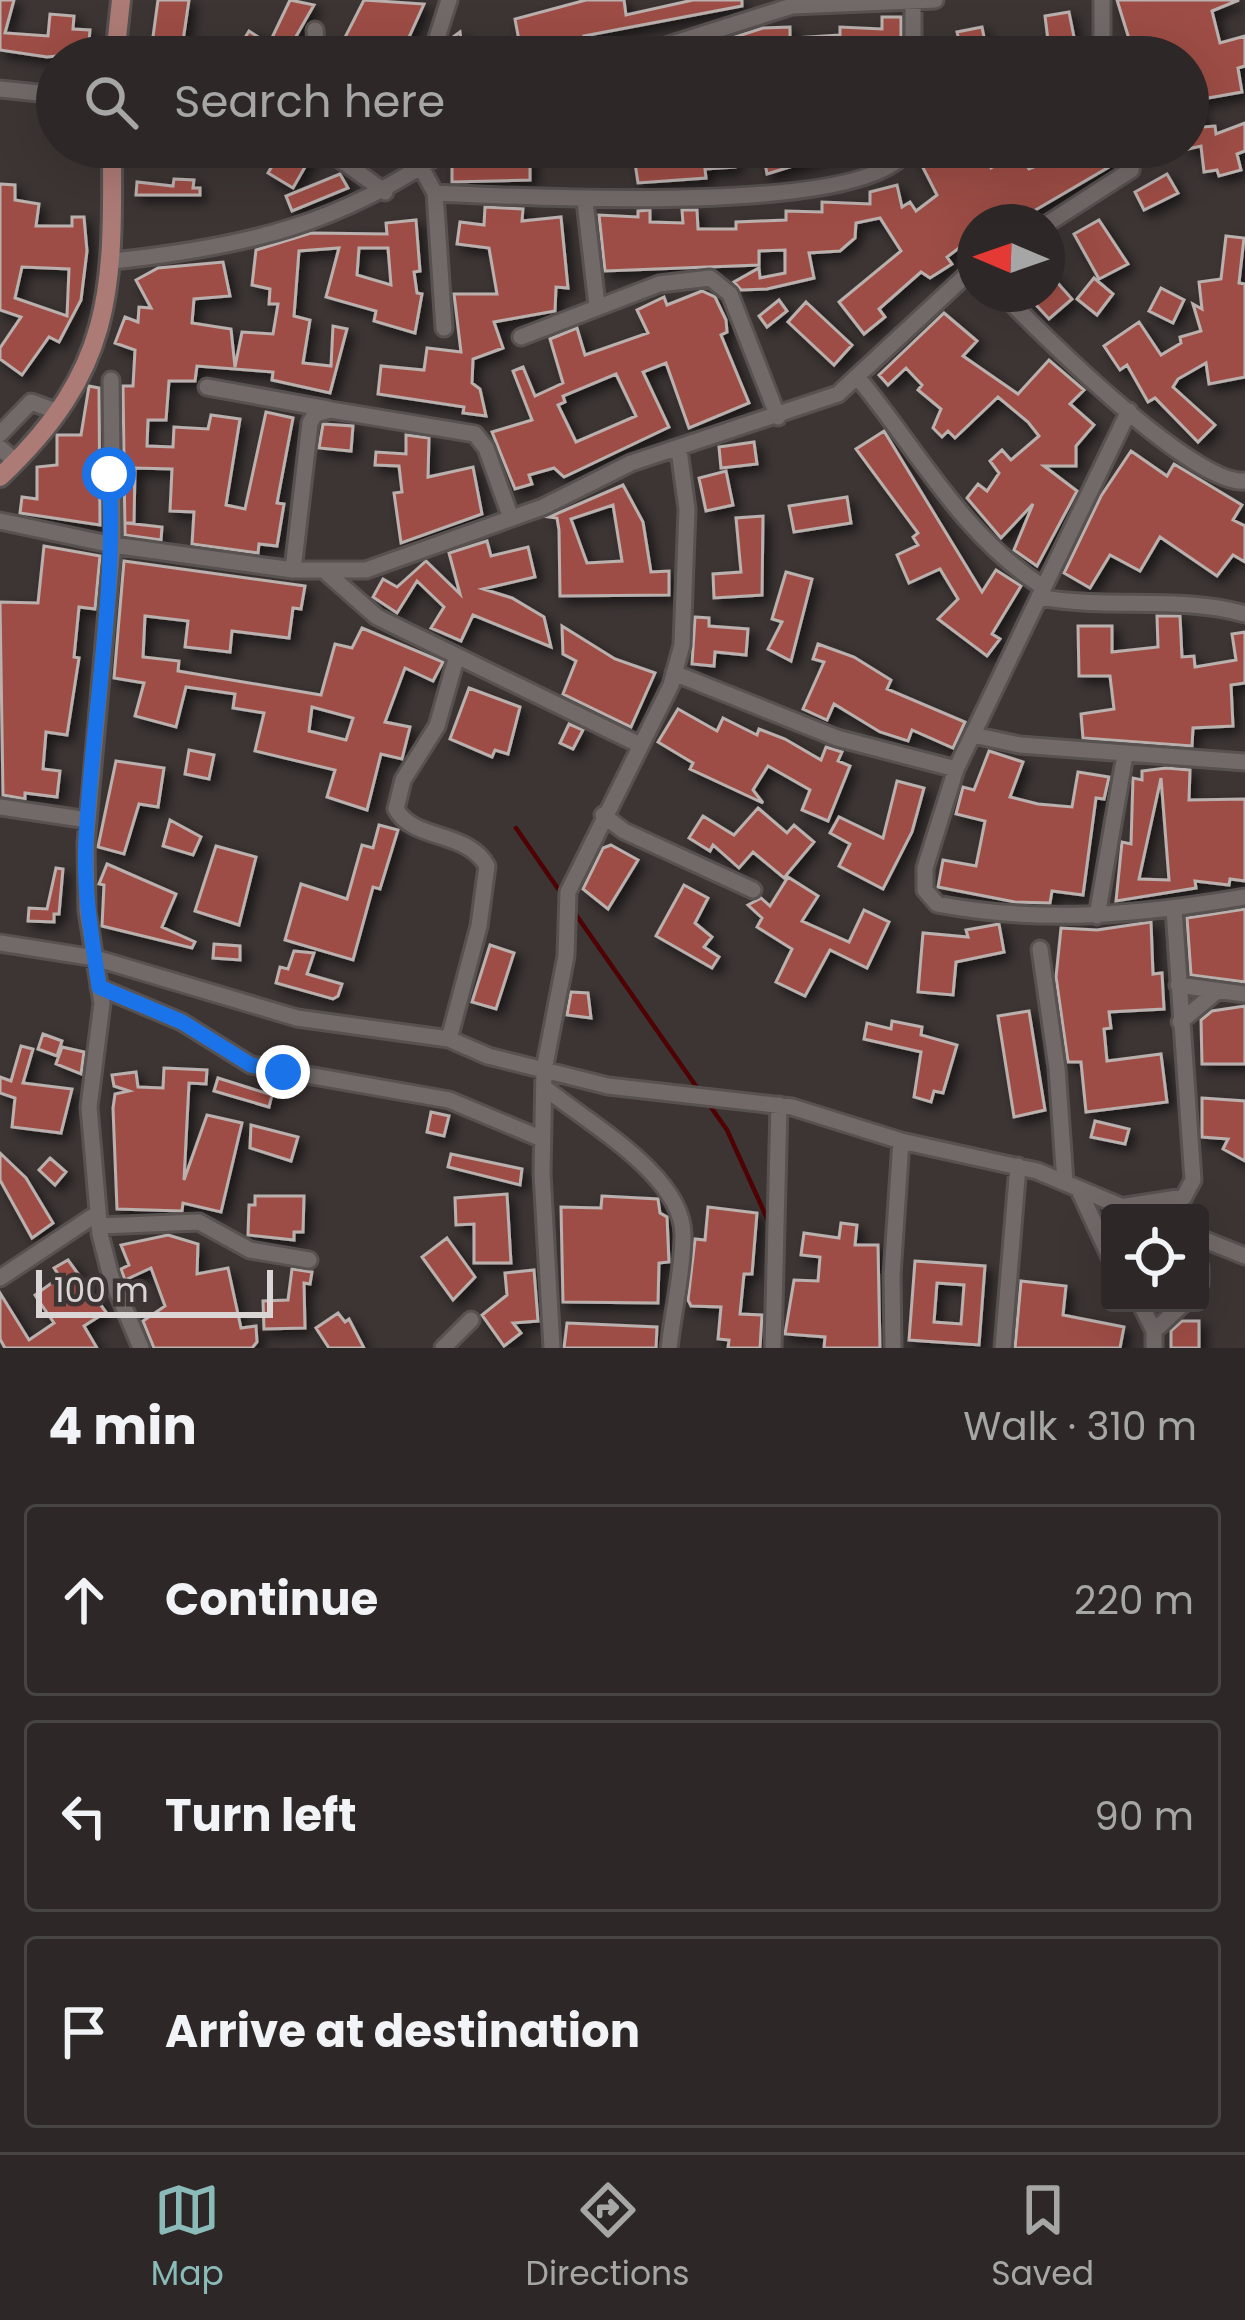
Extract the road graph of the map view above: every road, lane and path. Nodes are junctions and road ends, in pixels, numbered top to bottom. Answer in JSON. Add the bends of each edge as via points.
{"nodes":[{"id":1,"x":121,"y":0,"type":"edge"},
{"id":2,"x":448,"y":0,"type":"edge"},
{"id":3,"x":934,"y":0,"type":"edge"},
{"id":4,"x":1102,"y":0,"type":"edge"},
{"id":5,"x":913,"y":1,"type":"edge"},
{"id":6,"x":758,"y":8,"type":"edge"},
{"id":7,"x":315,"y":30,"type":"dead end"},
{"id":8,"x":117,"y":36,"type":"edge"},
{"id":9,"x":315,"y":36,"type":"edge"},
{"id":10,"x":437,"y":36,"type":"edge"},
{"id":11,"x":686,"y":36,"type":"edge"},
{"id":12,"x":913,"y":36,"type":"edge"},
{"id":13,"x":1102,"y":36,"type":"edge"},
{"id":14,"x":1,"y":92,"type":"edge"},
{"id":15,"x":36,"y":93,"type":"edge"},
{"id":16,"x":112,"y":168,"type":"edge"},
{"id":17,"x":352,"y":168,"type":"edge"},
{"id":18,"x":891,"y":168,"type":"edge"},
{"id":19,"x":1131,"y":168,"type":"edge"},
{"id":20,"x":422,"y":169,"type":"joint"},
{"id":21,"x":385,"y":192,"type":"junction"},
{"id":22,"x":435,"y":193,"type":"junction"},
{"id":23,"x":585,"y":201,"type":"junction"},
{"id":24,"x":1065,"y":212,"type":"edge"},
{"id":25,"x":113,"y":261,"type":"junction"},
{"id":26,"x":957,"y":282,"type":"edge"},
{"id":27,"x":597,"y":305,"type":"junction"},
{"id":28,"x":1020,"y":312,"type":"edge"},
{"id":29,"x":444,"y":328,"type":"dead end"},
{"id":30,"x":521,"y":337,"type":"dead end"},
{"id":31,"x":859,"y":379,"type":"junction"},
{"id":32,"x":111,"y":380,"type":"dead end"},
{"id":33,"x":207,"y":387,"type":"dead end"},
{"id":34,"x":331,"y":410,"type":"junction"},
{"id":35,"x":56,"y":411,"type":"junction"},
{"id":36,"x":1129,"y":411,"type":"junction"},
{"id":37,"x":778,"y":417,"type":"junction"},
{"id":38,"x":0,"y":434,"type":"edge"},
{"id":39,"x":679,"y":450,"type":"junction"},
{"id":40,"x":8,"y":454,"type":"edge"},
{"id":41,"x":0,"y":477,"type":"edge"},
{"id":42,"x":1245,"y":481,"type":"edge"},
{"id":43,"x":511,"y":518,"type":"junction"},
{"id":44,"x":0,"y":521,"type":"edge"},
{"id":45,"x":113,"y":545,"type":"junction"},
{"id":46,"x":293,"y":570,"type":"junction"},
{"id":47,"x":327,"y":573,"type":"junction"},
{"id":48,"x":1041,"y":592,"type":"junction"},
{"id":49,"x":1245,"y":614,"type":"edge"},
{"id":50,"x":456,"y":659,"type":"junction"},
{"id":51,"x":674,"y":673,"type":"junction"},
{"id":52,"x":973,"y":735,"type":"junction"},
{"id":53,"x":640,"y":745,"type":"junction"},
{"id":54,"x":1125,"y":755,"type":"junction"},
{"id":55,"x":1245,"y":762,"type":"edge"},
{"id":56,"x":956,"y":769,"type":"junction"},
{"id":57,"x":0,"y":807,"type":"edge"},
{"id":58,"x":603,"y":815,"type":"junction"},
{"id":59,"x":88,"y":820,"type":"junction"},
{"id":60,"x":753,"y":890,"type":"dead end"},
{"id":61,"x":1245,"y":896,"type":"edge"},
{"id":62,"x":1174,"y":909,"type":"junction"},
{"id":63,"x":1097,"y":916,"type":"junction"},
{"id":64,"x":0,"y":943,"type":"edge"},
{"id":65,"x":1040,"y":949,"type":"dead end"},
{"id":66,"x":95,"y":958,"type":"junction"},
{"id":67,"x":1178,"y":985,"type":"junction"},
{"id":68,"x":99,"y":987,"type":"junction"},
{"id":69,"x":1216,"y":992,"type":"junction"},
{"id":70,"x":1245,"y":994,"type":"edge"},
{"id":71,"x":1180,"y":1022,"type":"junction"},
{"id":72,"x":449,"y":1039,"type":"junction"},
{"id":73,"x":544,"y":1079,"type":"junction"},
{"id":74,"x":779,"y":1105,"type":"junction"},
{"id":75,"x":542,"y":1139,"type":"junction"},
{"id":76,"x":902,"y":1141,"type":"junction"},
{"id":77,"x":1018,"y":1166,"type":"junction"},
{"id":78,"x":1071,"y":1185,"type":"junction"},
{"id":79,"x":1116,"y":1204,"type":"edge"},
{"id":80,"x":1185,"y":1204,"type":"edge"},
{"id":81,"x":98,"y":1219,"type":"junction"},
{"id":82,"x":1101,"y":1240,"type":"edge"},
{"id":83,"x":1209,"y":1241,"type":"edge"},
{"id":84,"x":1245,"y":1244,"type":"edge"},
{"id":85,"x":1220,"y":1245,"type":"junction"},
{"id":86,"x":1245,"y":1256,"type":"edge"},
{"id":87,"x":309,"y":1260,"type":"dead end"},
{"id":88,"x":0,"y":1278,"type":"edge"},
{"id":89,"x":1176,"y":1312,"type":"edge"},
{"id":90,"x":471,"y":1320,"type":"dead end"},
{"id":91,"x":1154,"y":1339,"type":"edge"},
{"id":92,"x":141,"y":1348,"type":"edge"},
{"id":93,"x":442,"y":1348,"type":"edge"},
{"id":94,"x":552,"y":1348,"type":"edge"},
{"id":95,"x":669,"y":1348,"type":"edge"},
{"id":96,"x":773,"y":1348,"type":"edge"},
{"id":97,"x":893,"y":1348,"type":"edge"},
{"id":98,"x":1003,"y":1348,"type":"edge"}],
"edges":[{"from":1,"to":8,"type":"main road"},
{"from":2,"to":10,"type":"street"},
{"from":3,"to":5,"type":"street"},
{"from":4,"to":13,"type":"street"},
{"from":5,"to":6,"type":"street"},
{"from":5,"to":12,"type":"street"},
{"from":6,"to":11,"type":"street"},
{"from":7,"to":9,"type":"street"},
{"from":14,"to":15,"type":"street"},
{"from":16,"to":25,"type":"main road"},
{"from":17,"to":21,"type":"street"},
{"from":18,"to":23,"type":"street","via":[[718,199]]},
{"from":19,"to":24,"type":"street"},
{"from":20,"to":21,"type":"street"},
{"from":20,"to":22,"type":"street"},
{"from":21,"to":25,"type":"street","via":[[276,234]]},
{"from":22,"to":23,"type":"street"},
{"from":22,"to":29,"type":"street"},
{"from":23,"to":27,"type":"street"},
{"from":25,"to":35,"type":"main road","via":[[97,341]]},
{"from":26,"to":31,"type":"street"},
{"from":27,"to":30,"type":"street"},
{"from":27,"to":37,"type":"street","via":[[659,284],[722,284]]},
{"from":28,"to":36,"type":"street"},
{"from":31,"to":37,"type":"street"},
{"from":31,"to":48,"type":"street","via":[[946,500]]},
{"from":32,"to":45,"type":"street"},
{"from":33,"to":34,"type":"street"},
{"from":34,"to":43,"type":"street","via":[[475,434]]},
{"from":34,"to":46,"type":"street","via":[[310,423]]},
{"from":35,"to":38,"type":"street","via":[[31,402]]},
{"from":35,"to":40,"type":"main road"},
{"from":36,"to":42,"type":"street","via":[[1224,482]]},
{"from":36,"to":48,"type":"street"},
{"from":37,"to":39,"type":"street"},
{"from":39,"to":43,"type":"street"},
{"from":39,"to":51,"type":"street","via":[[687,582]]},
{"from":40,"to":41,"type":"main road"},
{"from":43,"to":47,"type":"street","via":[[366,570]]},
{"from":44,"to":45,"type":"street"},
{"from":45,"to":46,"type":"street"},
{"from":45,"to":59,"type":"street"},
{"from":46,"to":47,"type":"street"},
{"from":47,"to":50,"type":"street","via":[[376,617]]},
{"from":48,"to":49,"type":"street","via":[[1091,604],[1214,605]]},
{"from":48,"to":52,"type":"street"},
{"from":50,"to":53,"type":"street"},
{"from":50,"to":72,"type":"street","via":[[437,726],[403,780],[396,809],[404,820],[466,843],[487,866]]},
{"from":51,"to":53,"type":"street"},
{"from":51,"to":56,"type":"street","via":[[837,738]]},
{"from":52,"to":54,"type":"street"},
{"from":52,"to":56,"type":"street"},
{"from":53,"to":58,"type":"street"},
{"from":54,"to":55,"type":"street"},
{"from":54,"to":63,"type":"street"},
{"from":56,"to":63,"type":"street","via":[[926,868],[928,898],[976,911]]},
{"from":57,"to":59,"type":"street"},
{"from":58,"to":60,"type":"street"},
{"from":58,"to":73,"type":"street","via":[[568,892],[566,956]]},
{"from":59,"to":66,"type":"street"},
{"from":61,"to":62,"type":"street"},
{"from":62,"to":63,"type":"street"},
{"from":62,"to":67,"type":"street"},
{"from":64,"to":66,"type":"street"},
{"from":65,"to":78,"type":"street"},
{"from":66,"to":68,"type":"street"},
{"from":66,"to":72,"type":"street","via":[[296,1018]]},
{"from":67,"to":69,"type":"street"},
{"from":67,"to":71,"type":"street"},
{"from":68,"to":75,"type":"street","via":[[182,1022],[251,1065],[449,1100]]},
{"from":68,"to":81,"type":"street","via":[[101,1038],[89,1108]]},
{"from":69,"to":70,"type":"street"},
{"from":69,"to":71,"type":"street"},
{"from":71,"to":80,"type":"street","via":[[1195,1168]]},
{"from":72,"to":73,"type":"street"},
{"from":73,"to":74,"type":"street"},
{"from":73,"to":75,"type":"street"},
{"from":73,"to":95,"type":"street","via":[[654,1172],[680,1213]]},
{"from":74,"to":76,"type":"street"},
{"from":74,"to":96,"type":"street"},
{"from":75,"to":94,"type":"street"},
{"from":76,"to":77,"type":"street"},
{"from":76,"to":97,"type":"street"},
{"from":77,"to":78,"type":"street"},
{"from":77,"to":98,"type":"street"},
{"from":78,"to":79,"type":"street"},
{"from":78,"to":82,"type":"street"},
{"from":81,"to":87,"type":"street","via":[[199,1222],[250,1250]]},
{"from":81,"to":88,"type":"street"},
{"from":81,"to":92,"type":"street","via":[[111,1277]]},
{"from":83,"to":85,"type":"street"},
{"from":84,"to":85,"type":"street"},
{"from":85,"to":86,"type":"street"},
{"from":89,"to":91,"type":"street"},
{"from":90,"to":93,"type":"street"}]}
